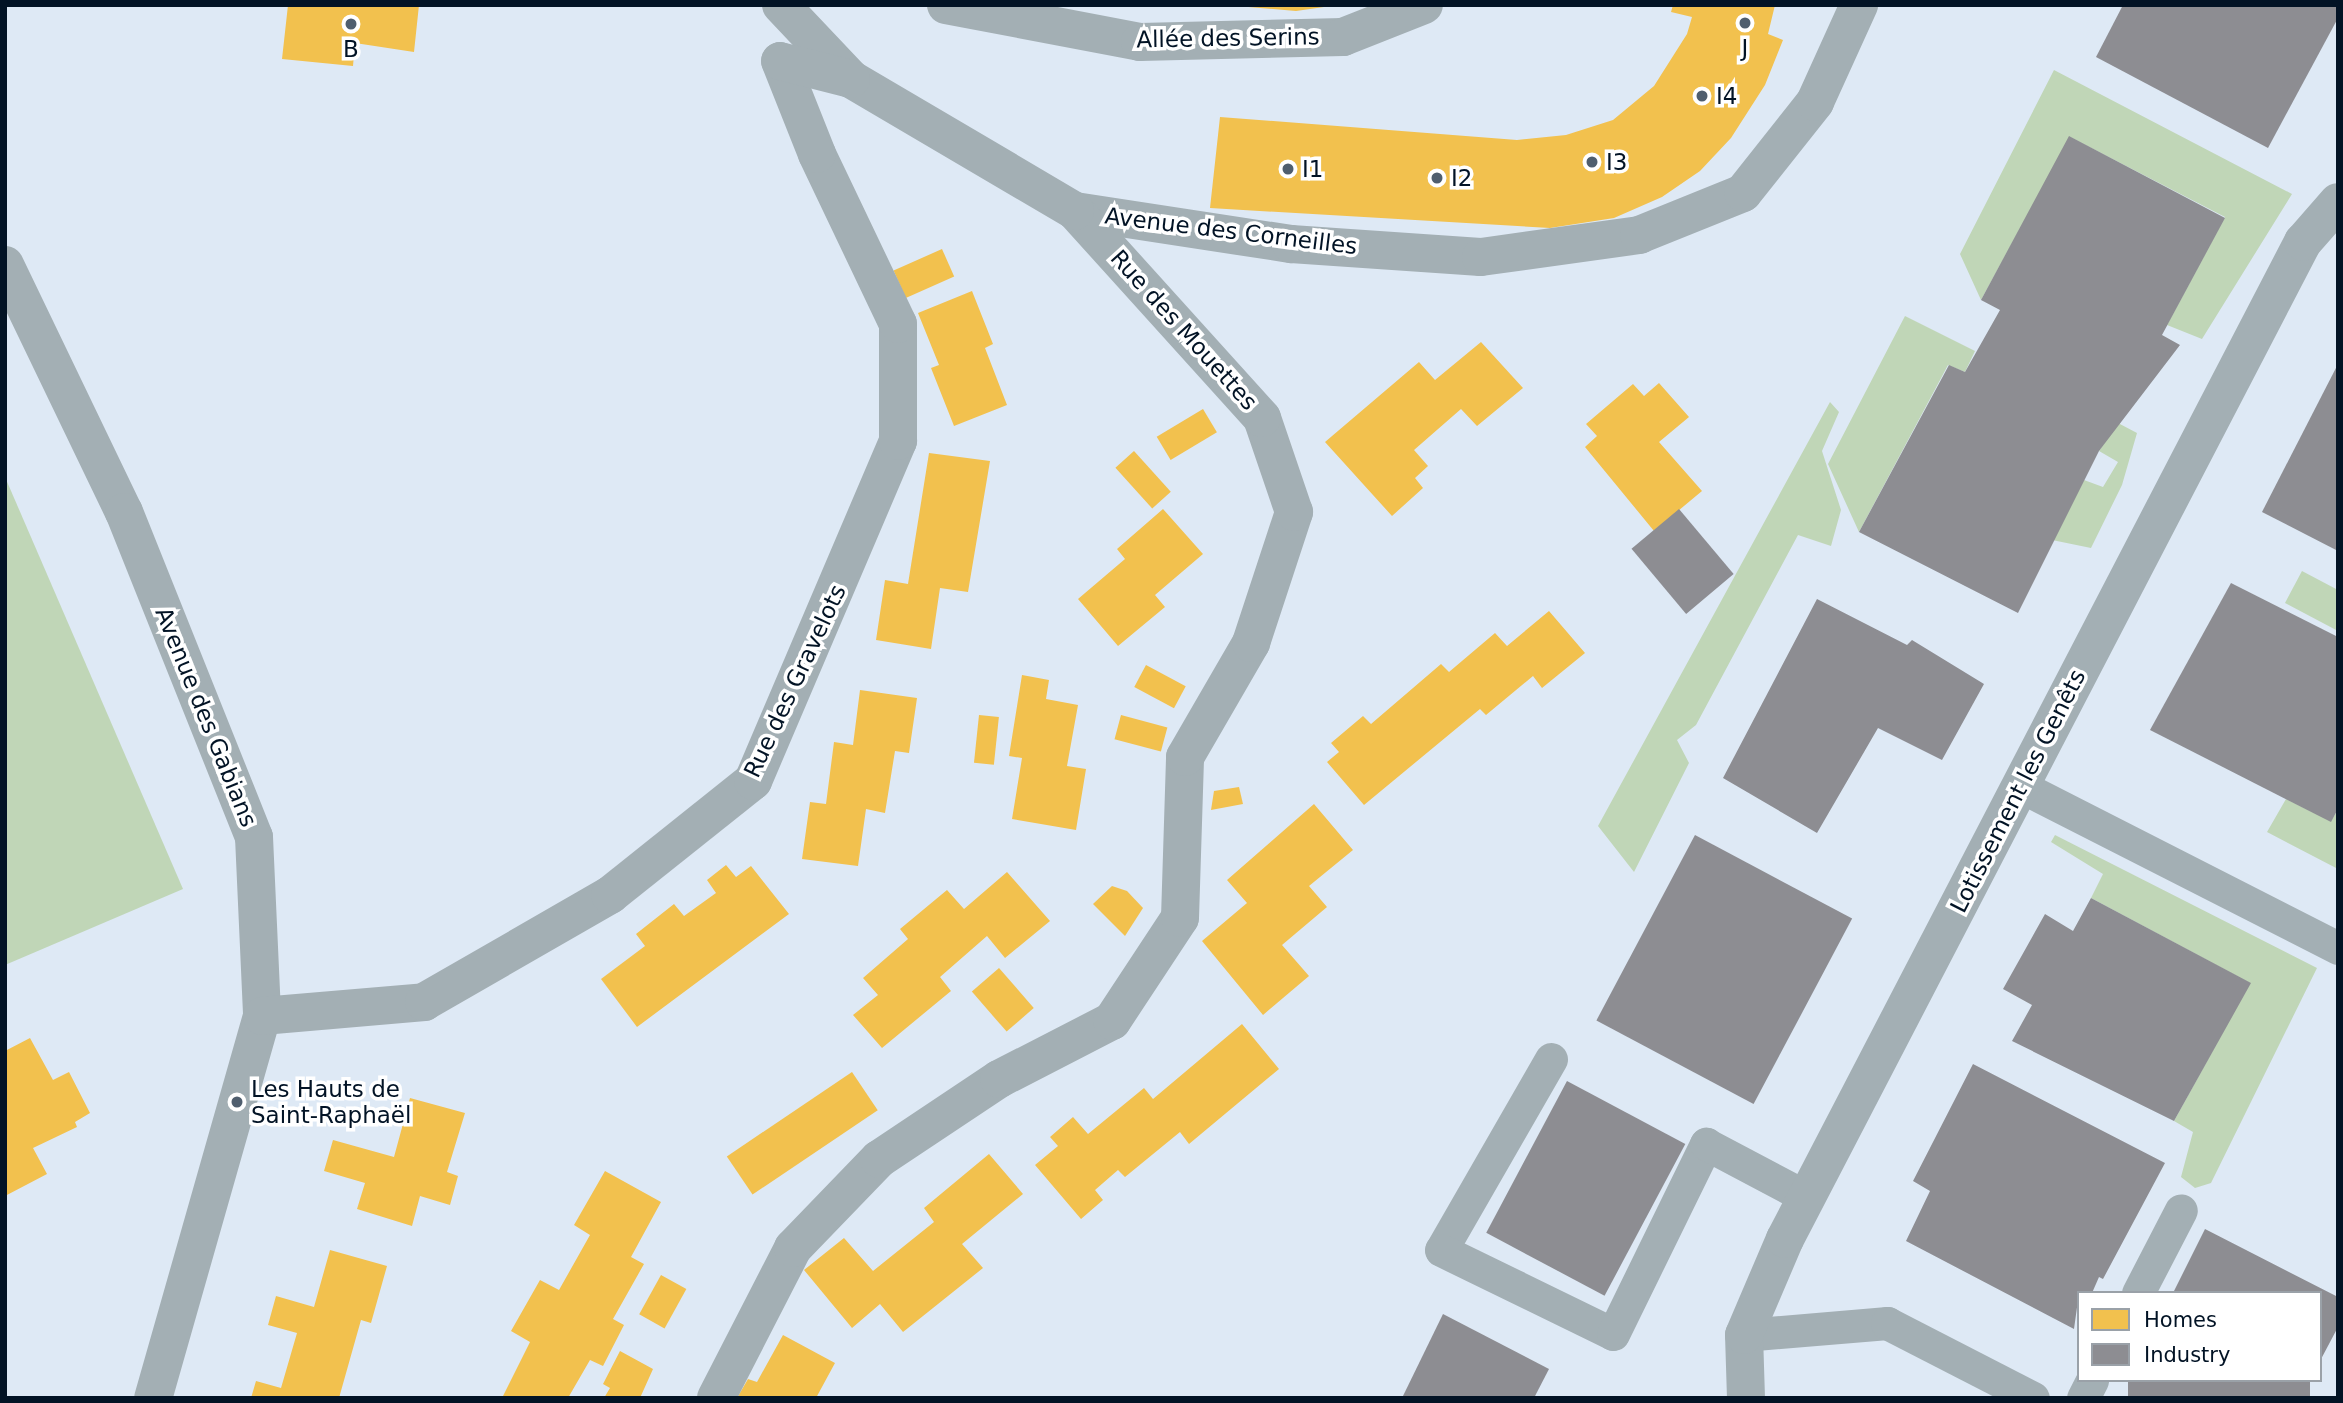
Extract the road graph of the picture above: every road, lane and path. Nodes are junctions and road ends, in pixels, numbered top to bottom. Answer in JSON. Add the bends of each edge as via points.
{"nodes":[{"id":1,"x":781,"y":5,"type":"edge"},
{"id":2,"x":946,"y":5,"type":"edge"},
{"id":3,"x":1424,"y":5,"type":"edge"},
{"id":4,"x":1859,"y":5,"type":"edge"},
{"id":5,"x":780,"y":61,"type":"joint"},
{"id":6,"x":851,"y":79,"type":"junction"},
{"id":7,"x":2338,"y":202,"type":"edge"},
{"id":8,"x":1075,"y":211,"type":"junction"},
{"id":9,"x":5,"y":265,"type":"edge"},
{"id":10,"x":2020,"y":786,"type":"junction"},
{"id":11,"x":2338,"y":948,"type":"edge"},
{"id":12,"x":262,"y":1016,"type":"junction"},
{"id":13,"x":1551,"y":1059,"type":"dead end"},
{"id":14,"x":1806,"y":1197,"type":"junction"},
{"id":15,"x":2180,"y":1210,"type":"dead end"},
{"id":16,"x":2139,"y":1291,"type":"edge"},
{"id":17,"x":1744,"y":1335,"type":"junction"},
{"id":18,"x":2091,"y":1382,"type":"edge"},
{"id":19,"x":153,"y":1398,"type":"edge"},
{"id":20,"x":716,"y":1398,"type":"edge"},
{"id":21,"x":1746,"y":1398,"type":"edge"},
{"id":22,"x":2033,"y":1398,"type":"edge"},
{"id":23,"x":2083,"y":1398,"type":"edge"}],
"edges":[{"from":1,"to":6,"type":"street"},
{"from":2,"to":3,"type":"street","name":"Allée des Serins","via":[[1140,42],[1343,37]]},
{"from":4,"to":8,"type":"street","name":"Avenue des Corneilles","via":[[1815,102],[1743,193],[1639,236],[1481,257],[1291,244]]},
{"from":5,"to":6,"type":"street","name":"Rue des Mouettes"},
{"from":5,"to":12,"type":"street","name":"Rue des Gravelots","via":[[817,154],[898,324],[898,441],[753,780],[610,895],[424,1002]]},
{"from":6,"to":8,"type":"street","name":"Rue des Mouettes"},
{"from":7,"to":10,"type":"street","name":"Lotissement les Genêts","via":[[2303,242]]},
{"from":8,"to":20,"type":"street","name":"Rue des Mouettes","via":[[1262,418],[1294,512],[1251,643],[1185,757],[1180,918],[1112,1021],[999,1079],[879,1159],[793,1248]]},
{"from":9,"to":12,"type":"street","name":"Avenue des Gabians","via":[[124,512],[254,837]]},
{"from":10,"to":11,"type":"lane"},
{"from":10,"to":14,"type":"street","name":"Lotissement les Genêts"},
{"from":12,"to":19,"type":"street","name":"Avenue des Gabians"},
{"from":13,"to":14,"type":"lane","via":[[1441,1250],[1613,1334],[1706,1144]]},
{"from":14,"to":17,"type":"street","name":"Lotissement les Genêts"},
{"from":15,"to":16,"type":"lane"},
{"from":17,"to":21,"type":"street","name":"Lotissement les Genêts"},
{"from":17,"to":22,"type":"lane","via":[[1887,1323]]},
{"from":18,"to":23,"type":"lane"}]}
